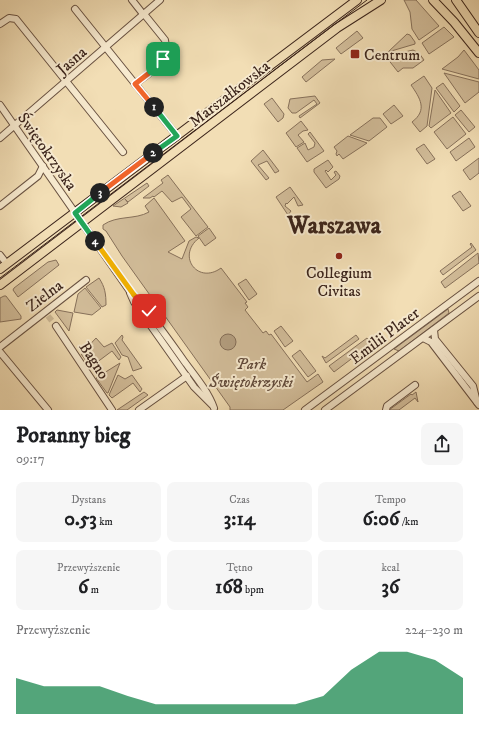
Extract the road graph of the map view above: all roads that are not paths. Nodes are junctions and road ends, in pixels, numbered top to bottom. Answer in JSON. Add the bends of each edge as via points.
{"nodes":[{"id":1,"x":132,"y":0,"type":"edge"},
{"id":2,"x":160,"y":0,"type":"edge"},
{"id":3,"x":357,"y":0,"type":"edge"},
{"id":4,"x":381,"y":0,"type":"edge"},
{"id":5,"x":433,"y":0,"type":"edge"},
{"id":6,"x":456,"y":0,"type":"edge"},
{"id":7,"x":75,"y":10,"type":"dead end"},
{"id":8,"x":144,"y":14,"type":"junction"},
{"id":9,"x":0,"y":24,"type":"edge"},
{"id":10,"x":479,"y":33,"type":"edge"},
{"id":11,"x":105,"y":47,"type":"junction"},
{"id":12,"x":479,"y":53,"type":"edge"},
{"id":13,"x":66,"y":82,"type":"junction"},
{"id":14,"x":135,"y":84,"type":"junction"},
{"id":15,"x":228,"y":97,"type":"junction"},
{"id":16,"x":0,"y":105,"type":"edge"},
{"id":17,"x":233,"y":108,"type":"junction"},
{"id":18,"x":15,"y":126,"type":"junction"},
{"id":19,"x":177,"y":136,"type":"junction"},
{"id":20,"x":0,"y":138,"type":"edge"},
{"id":21,"x":123,"y":152,"type":"dead end"},
{"id":22,"x":42,"y":166,"type":"junction"},
{"id":23,"x":0,"y":206,"type":"edge"},
{"id":24,"x":75,"y":213,"type":"junction"},
{"id":25,"x":82,"y":223,"type":"junction"},
{"id":26,"x":0,"y":255,"type":"edge"},
{"id":27,"x":7,"y":264,"type":"junction"},
{"id":28,"x":0,"y":270,"type":"edge"},
{"id":29,"x":86,"y":280,"type":"dead end"},
{"id":30,"x":479,"y":281,"type":"edge"},
{"id":31,"x":0,"y":285,"type":"edge"},
{"id":32,"x":129,"y":290,"type":"junction"},
{"id":33,"x":479,"y":296,"type":"edge"},
{"id":34,"x":56,"y":326,"type":"tunnel mouth"},
{"id":35,"x":434,"y":330,"type":"junction"},
{"id":36,"x":422,"y":338,"type":"junction"},
{"id":37,"x":0,"y":346,"type":"edge"},
{"id":38,"x":0,"y":352,"type":"edge"},
{"id":39,"x":354,"y":374,"type":"junction"},
{"id":40,"x":186,"y":376,"type":"junction"},
{"id":41,"x":361,"y":384,"type":"junction"},
{"id":42,"x":415,"y":385,"type":"dead end"},
{"id":43,"x":319,"y":400,"type":"junction"},
{"id":44,"x":478,"y":405,"type":"edge"},
{"id":45,"x":215,"y":409,"type":"edge"},
{"id":46,"x":328,"y":409,"type":"edge"},
{"id":47,"x":48,"y":410,"type":"edge"},
{"id":48,"x":112,"y":410,"type":"edge"},
{"id":49,"x":139,"y":410,"type":"edge"},
{"id":50,"x":305,"y":410,"type":"edge"},
{"id":51,"x":386,"y":410,"type":"edge"}],
"edges":[{"from":1,"to":8,"type":"street"},
{"from":2,"to":8,"type":"street","name":"Jasna"},
{"from":3,"to":15,"type":"main road","name":"Marszałkowska"},
{"from":4,"to":17,"type":"main road","name":"Marszałkowska","via":[[337,28]]},
{"from":5,"to":12,"type":"main road"},
{"from":6,"to":10,"type":"main road"},
{"from":7,"to":11,"type":"street"},
{"from":8,"to":11,"type":"street","name":"Jasna"},
{"from":8,"to":14,"type":"street","via":[[165,39],[166,44],[162,62]]},
{"from":9,"to":13,"type":"street","via":[[11,17],[16,19]]},
{"from":11,"to":13,"type":"street","name":"Jasna"},
{"from":11,"to":14,"type":"street"},
{"from":13,"to":18,"type":"street","name":"Jasna"},
{"from":13,"to":21,"type":"street"},
{"from":14,"to":19,"type":"street"},
{"from":15,"to":17,"type":"main road","via":[[234,100]]},
{"from":15,"to":19,"type":"main road","name":"Marszałkowska"},
{"from":16,"to":18,"type":"street","name":"Świętokrzyska"},
{"from":17,"to":25,"type":"main road","name":"Marszałkowska"},
{"from":18,"to":20,"type":"street","name":"Jasna"},
{"from":18,"to":22,"type":"street","name":"Świętokrzyska"},
{"from":19,"to":24,"type":"main road","name":"Marszałkowska"},
{"from":22,"to":23,"type":"street","via":[[38,176]]},
{"from":22,"to":24,"type":"street","name":"Świętokrzyska"},
{"from":24,"to":25,"type":"street","name":"Świętokrzyska"},
{"from":24,"to":27,"type":"main road","name":"Marszałkowska"},
{"from":25,"to":31,"type":"main road","name":"Marszałkowska"},
{"from":25,"to":32,"type":"street","name":"Świętokrzyska"},
{"from":26,"to":27,"type":"street"},
{"from":27,"to":28,"type":"main road","name":"Marszałkowska"},
{"from":29,"to":37,"type":"street","name":"Zielna","via":[[46,314]]},
{"from":30,"to":39,"type":"street","name":"Emilii Plater"},
{"from":32,"to":40,"type":"street","name":"Świętokrzyska","via":[[134,302]]},
{"from":32,"to":45,"type":"street","name":"Świętokrzyska","via":[[153,318],[210,397]]},
{"from":33,"to":35,"type":"street","name":"Emilii Plater"},
{"from":34,"to":48,"type":"street","name":"Bagno"},
{"from":35,"to":36,"type":"street","name":"Emilii Plater"},
{"from":35,"to":44,"type":"street","via":[[435,339],[473,386]]},
{"from":36,"to":41,"type":"street","name":"Emilii Plater"},
{"from":36,"to":44,"type":"street","via":[[431,342]]},
{"from":38,"to":47,"type":"street"},
{"from":39,"to":41,"type":"street"},
{"from":39,"to":43,"type":"street","name":"Emilii Plater"},
{"from":40,"to":45,"type":"street","name":"Świętokrzyska"},
{"from":40,"to":49,"type":"street"},
{"from":41,"to":46,"type":"street","name":"Emilii Plater"},
{"from":42,"to":51,"type":"street","via":[[387,406]]},
{"from":43,"to":46,"type":"street"},
{"from":43,"to":50,"type":"street","name":"Emilii Plater"}]}
